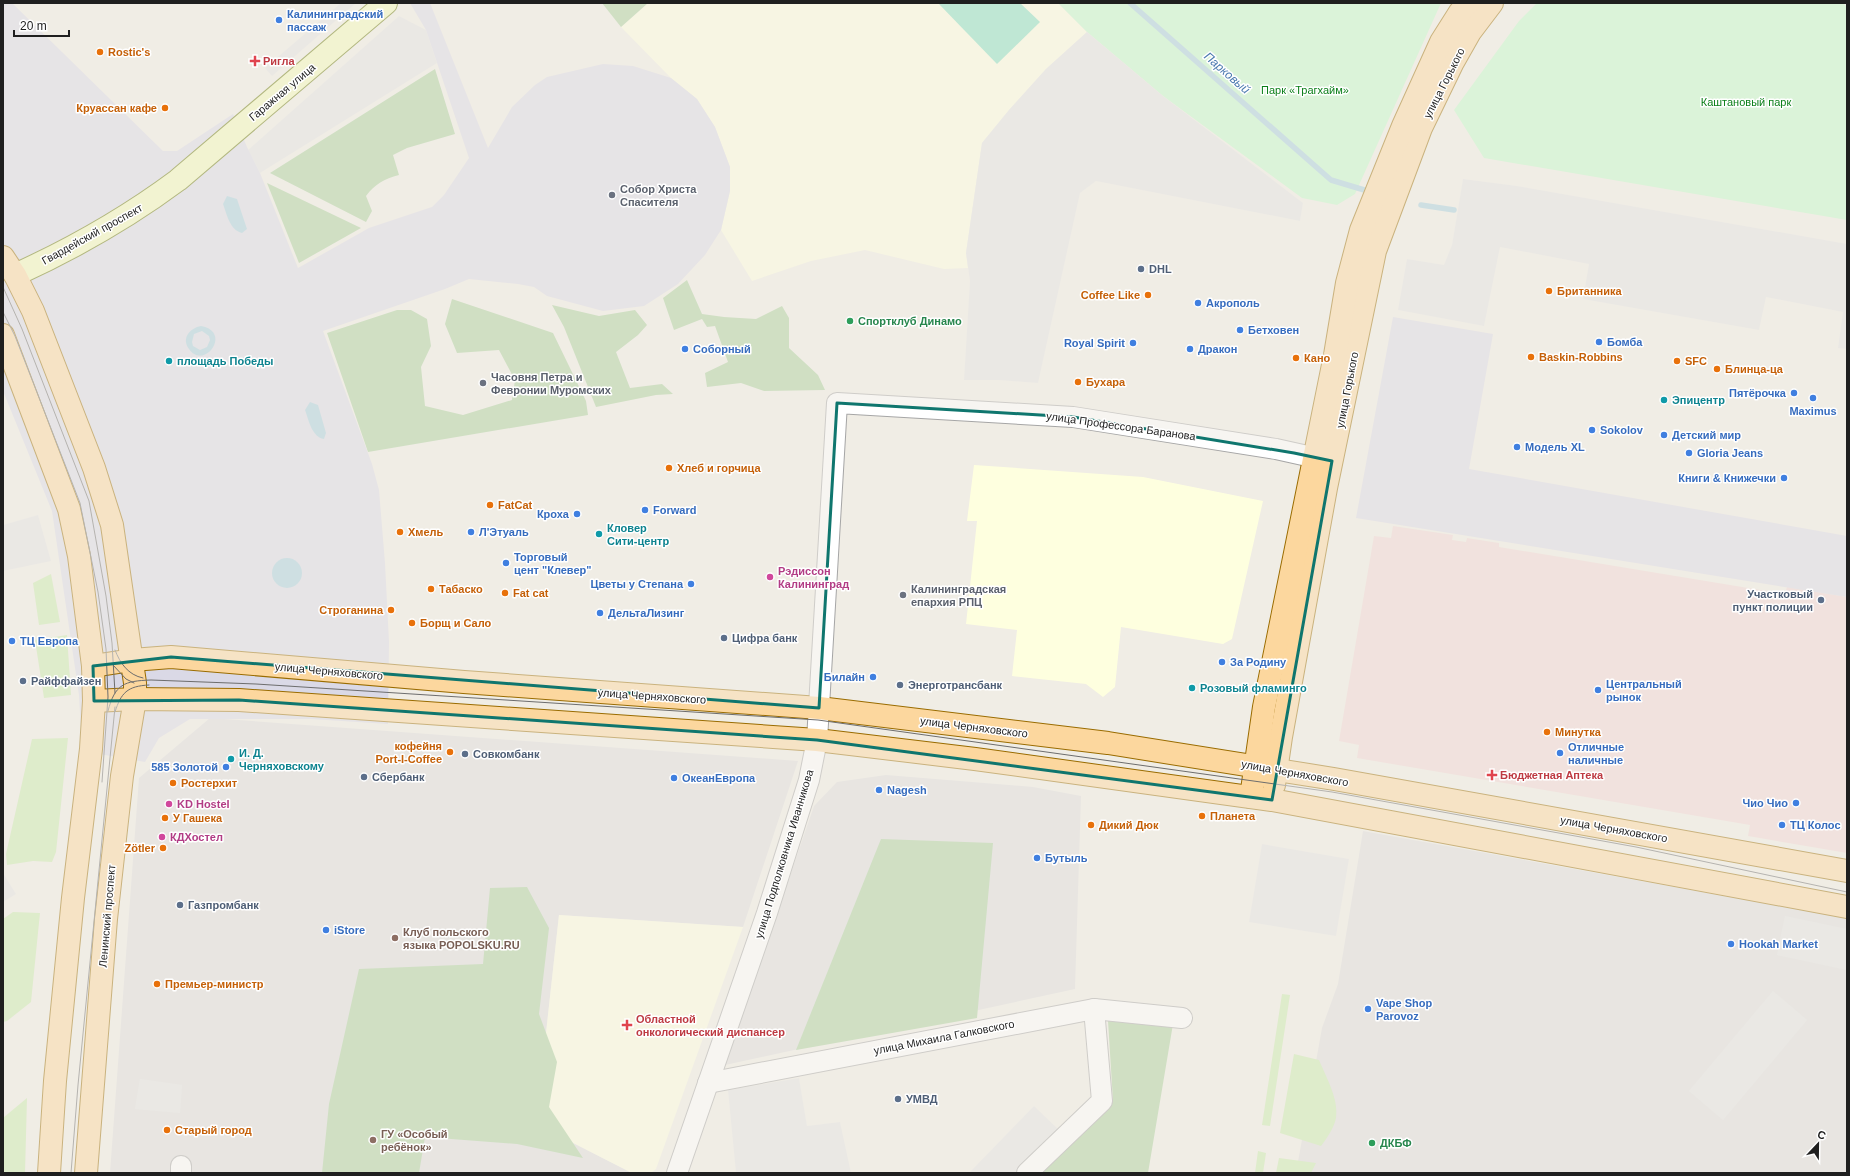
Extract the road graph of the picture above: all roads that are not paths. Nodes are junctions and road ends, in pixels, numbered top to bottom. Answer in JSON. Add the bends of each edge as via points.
{"nodes":[{"id":1,"x":386,"y":3,"type":"edge"},
{"id":2,"x":1468,"y":3,"type":"edge"},
{"id":3,"x":1492,"y":3,"type":"edge"},
{"id":4,"x":178,"y":180,"type":"joint"},
{"id":5,"x":7,"y":271,"type":"edge"},
{"id":6,"x":3,"y":335,"type":"edge"},
{"id":7,"x":837,"y":403,"type":"joint"},
{"id":8,"x":1323,"y":459,"type":"junction"},
{"id":9,"x":132,"y":660,"type":"junction"},
{"id":10,"x":93,"y":666,"type":"junction"},
{"id":11,"x":135,"y":699,"type":"junction"},
{"id":12,"x":94,"y":701,"type":"junction"},
{"id":13,"x":819,"y":708,"type":"junction"},
{"id":14,"x":817,"y":740,"type":"junction"},
{"id":15,"x":1255,"y":766,"type":"junction"},
{"id":16,"x":1276,"y":770,"type":"junction"},
{"id":17,"x":1251,"y":797,"type":"junction"},
{"id":18,"x":1272,"y":800,"type":"junction"},
{"id":19,"x":1847,"y":871,"type":"edge"},
{"id":20,"x":1847,"y":907,"type":"edge"},
{"id":21,"x":1094,"y":1009,"type":"junction"},
{"id":22,"x":1182,"y":1018,"type":"dead end"},
{"id":23,"x":708,"y":1083,"type":"junction"},
{"id":24,"x":49,"y":1173,"type":"edge"},
{"id":25,"x":86,"y":1173,"type":"edge"},
{"id":26,"x":677,"y":1173,"type":"edge"},
{"id":27,"x":1027,"y":1173,"type":"edge"}],
"edges":[{"from":1,"to":4,"type":"main road","name":"Гаражная улица"},
{"from":2,"to":8,"type":"main road","name":"улица Горького","via":[[1441,42],[1403,126],[1361,230],[1347,283],[1335,355]]},
{"from":3,"to":8,"type":"main road","name":"улица Горького","via":[[1470,32],[1421,128],[1378,241]]},
{"from":4,"to":5,"type":"main road","name":"Гвардейский проспект","via":[[116,222],[37,264]]},
{"from":5,"to":9,"type":"main road","via":[[33,311],[94,468],[112,525]]},
{"from":6,"to":10,"type":"main road","via":[[69,509],[79,556]]},
{"from":7,"to":8,"type":"street","name":"улица Профессора Баранова","via":[[1072,417],[1180,433]]},
{"from":7,"to":13,"type":"street","name":"улица Подполковника Иванникова"},
{"from":8,"to":15,"type":"main road","name":"улица Горького","via":[[1264,707]]},
{"from":8,"to":16,"type":"main road","name":"улица Горького"},
{"from":9,"to":10,"type":"main road","name":"улица Черняховского"},
{"from":9,"to":11,"type":"main road","name":"Ленинский проспект"},
{"from":9,"to":13,"type":"main road","name":"улица Черняховского","via":[[171,657]]},
{"from":10,"to":12,"type":"main road"},
{"from":11,"to":12,"type":"main road"},
{"from":11,"to":14,"type":"main road","via":[[246,700]]},
{"from":11,"to":25,"type":"main road","name":"Ленинский проспект","via":[[122,776],[106,919]]},
{"from":12,"to":24,"type":"main road","via":[[55,1081]]},
{"from":13,"to":14,"type":"street","name":"улица Подполковника Иванникова"},
{"from":13,"to":15,"type":"main road","name":"улица Черняховского","via":[[1108,743]]},
{"from":14,"to":17,"type":"main road"},
{"from":14,"to":23,"type":"street","name":"улица Подполковника Иванникова","via":[[809,780],[767,913]]},
{"from":15,"to":16,"type":"main road","name":"улица Черняховского"},
{"from":15,"to":17,"type":"main road","name":"улица Горького"},
{"from":16,"to":18,"type":"main road","name":"улица Горького"},
{"from":16,"to":19,"type":"main road","name":"улица Черняховского"},
{"from":17,"to":18,"type":"main road"},
{"from":18,"to":20,"type":"main road"},
{"from":21,"to":22,"type":"street","name":"улица Михаила Галковского"},
{"from":21,"to":23,"type":"street","name":"улица Михаила Галковского"},
{"from":21,"to":27,"type":"street","via":[[1102,1101]]},
{"from":23,"to":26,"type":"street","name":"улица Подполковника Иванникова"}]}
